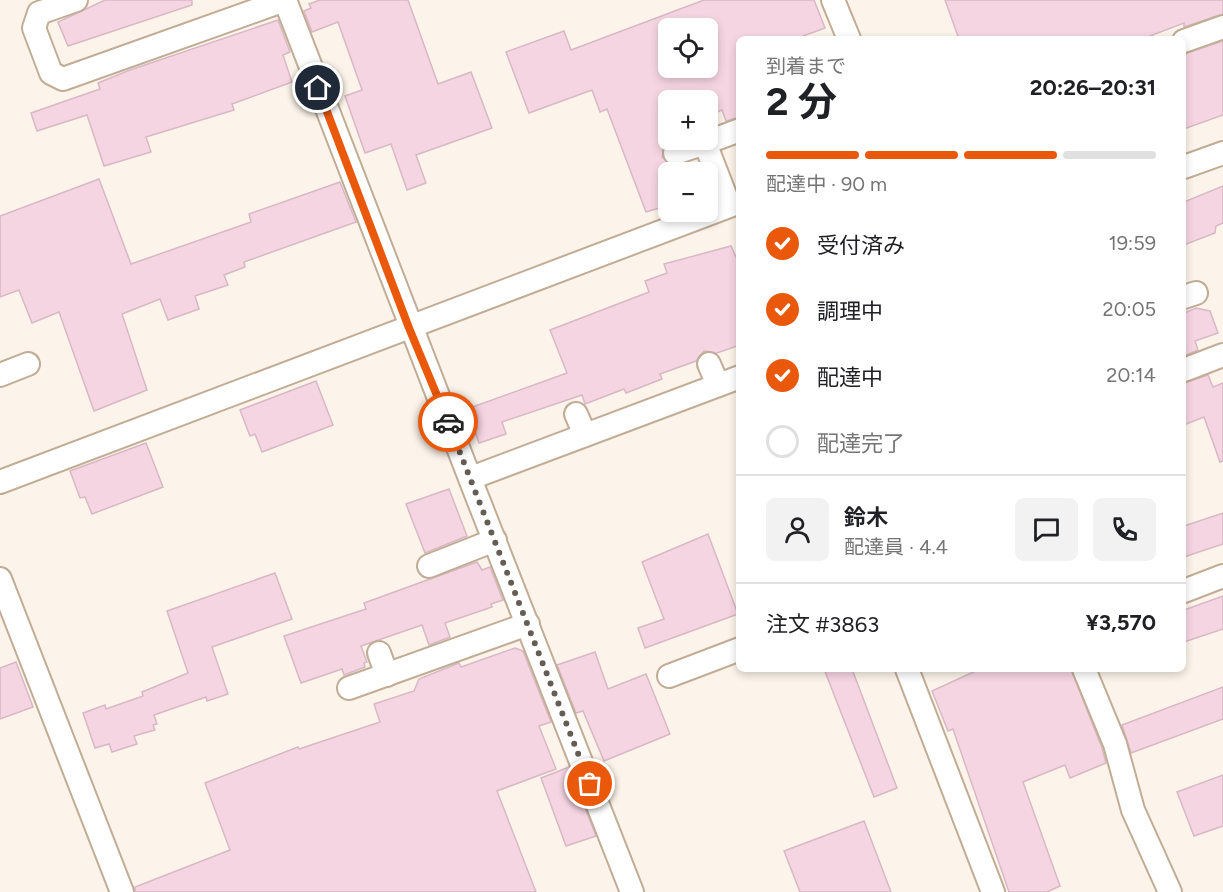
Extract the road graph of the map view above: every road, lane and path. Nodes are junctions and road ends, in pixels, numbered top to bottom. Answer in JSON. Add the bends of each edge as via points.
{"nodes":[{"id":1,"x":76,"y":0,"type":"edge"},
{"id":2,"x":285,"y":0,"type":"edge"},
{"id":3,"x":833,"y":0,"type":"edge"},
{"id":4,"x":1223,"y":27,"type":"edge"},
{"id":5,"x":848,"y":36,"type":"edge"},
{"id":6,"x":1186,"y":40,"type":"edge"},
{"id":7,"x":736,"y":131,"type":"edge"},
{"id":8,"x":718,"y":138,"type":"edge"},
{"id":9,"x":684,"y":150,"type":"edge"},
{"id":10,"x":708,"y":150,"type":"edge"},
{"id":11,"x":675,"y":153,"type":"dead end"},
{"id":12,"x":1223,"y":153,"type":"edge"},
{"id":13,"x":1186,"y":166,"type":"edge"},
{"id":14,"x":734,"y":203,"type":"edge"},
{"id":15,"x":409,"y":328,"type":"junction"},
{"id":16,"x":1223,"y":356,"type":"edge"},
{"id":17,"x":28,"y":364,"type":"dead end"},
{"id":18,"x":709,"y":364,"type":"dead end"},
{"id":19,"x":1186,"y":369,"type":"edge"},
{"id":20,"x":0,"y":375,"type":"edge"},
{"id":21,"x":736,"y":378,"type":"edge"},
{"id":22,"x":718,"y":385,"type":"junction"},
{"id":23,"x":576,"y":414,"type":"dead end"},
{"id":24,"x":585,"y":435,"type":"junction"},
{"id":25,"x":471,"y":478,"type":"junction"},
{"id":26,"x":0,"y":482,"type":"edge"},
{"id":27,"x":495,"y":540,"type":"junction"},
{"id":28,"x":429,"y":566,"type":"dead end"},
{"id":29,"x":1223,"y":576,"type":"edge"},
{"id":30,"x":0,"y":579,"type":"edge"},
{"id":31,"x":1186,"y":590,"type":"edge"},
{"id":32,"x":528,"y":624,"type":"junction"},
{"id":33,"x":736,"y":651,"type":"edge"},
{"id":34,"x":379,"y":653,"type":"dead end"},
{"id":35,"x":908,"y":672,"type":"edge"},
{"id":36,"x":1085,"y":672,"type":"edge"},
{"id":37,"x":387,"y":675,"type":"junction"},
{"id":38,"x":669,"y":676,"type":"dead end"},
{"id":39,"x":350,"y":688,"type":"dead end"},
{"id":40,"x":122,"y":892,"type":"edge"},
{"id":41,"x":632,"y":892,"type":"edge"},
{"id":42,"x":993,"y":892,"type":"edge"},
{"id":43,"x":1170,"y":892,"type":"edge"}],
"edges":[{"from":1,"to":2,"type":"street","via":[[39,14],[34,28],[51,73],[63,79]]},
{"from":2,"to":15,"type":"street"},
{"from":3,"to":5,"type":"street"},
{"from":4,"to":6,"type":"street"},
{"from":7,"to":8,"type":"street"},
{"from":9,"to":11,"type":"street"},
{"from":10,"to":14,"type":"street"},
{"from":12,"to":13,"type":"street"},
{"from":14,"to":15,"type":"street"},
{"from":15,"to":25,"type":"street"},
{"from":15,"to":26,"type":"street"},
{"from":16,"to":19,"type":"street"},
{"from":17,"to":20,"type":"street"},
{"from":18,"to":22,"type":"street"},
{"from":21,"to":22,"type":"street"},
{"from":22,"to":24,"type":"street"},
{"from":23,"to":24,"type":"street"},
{"from":24,"to":25,"type":"street"},
{"from":25,"to":27,"type":"street"},
{"from":27,"to":28,"type":"street"},
{"from":27,"to":32,"type":"street"},
{"from":29,"to":31,"type":"street"},
{"from":30,"to":40,"type":"street"},
{"from":32,"to":37,"type":"street"},
{"from":32,"to":41,"type":"street"},
{"from":33,"to":38,"type":"street"},
{"from":34,"to":37,"type":"street"},
{"from":35,"to":42,"type":"street"},
{"from":36,"to":43,"type":"street","via":[[1115,744],[1133,810]]},
{"from":37,"to":39,"type":"street"}]}
